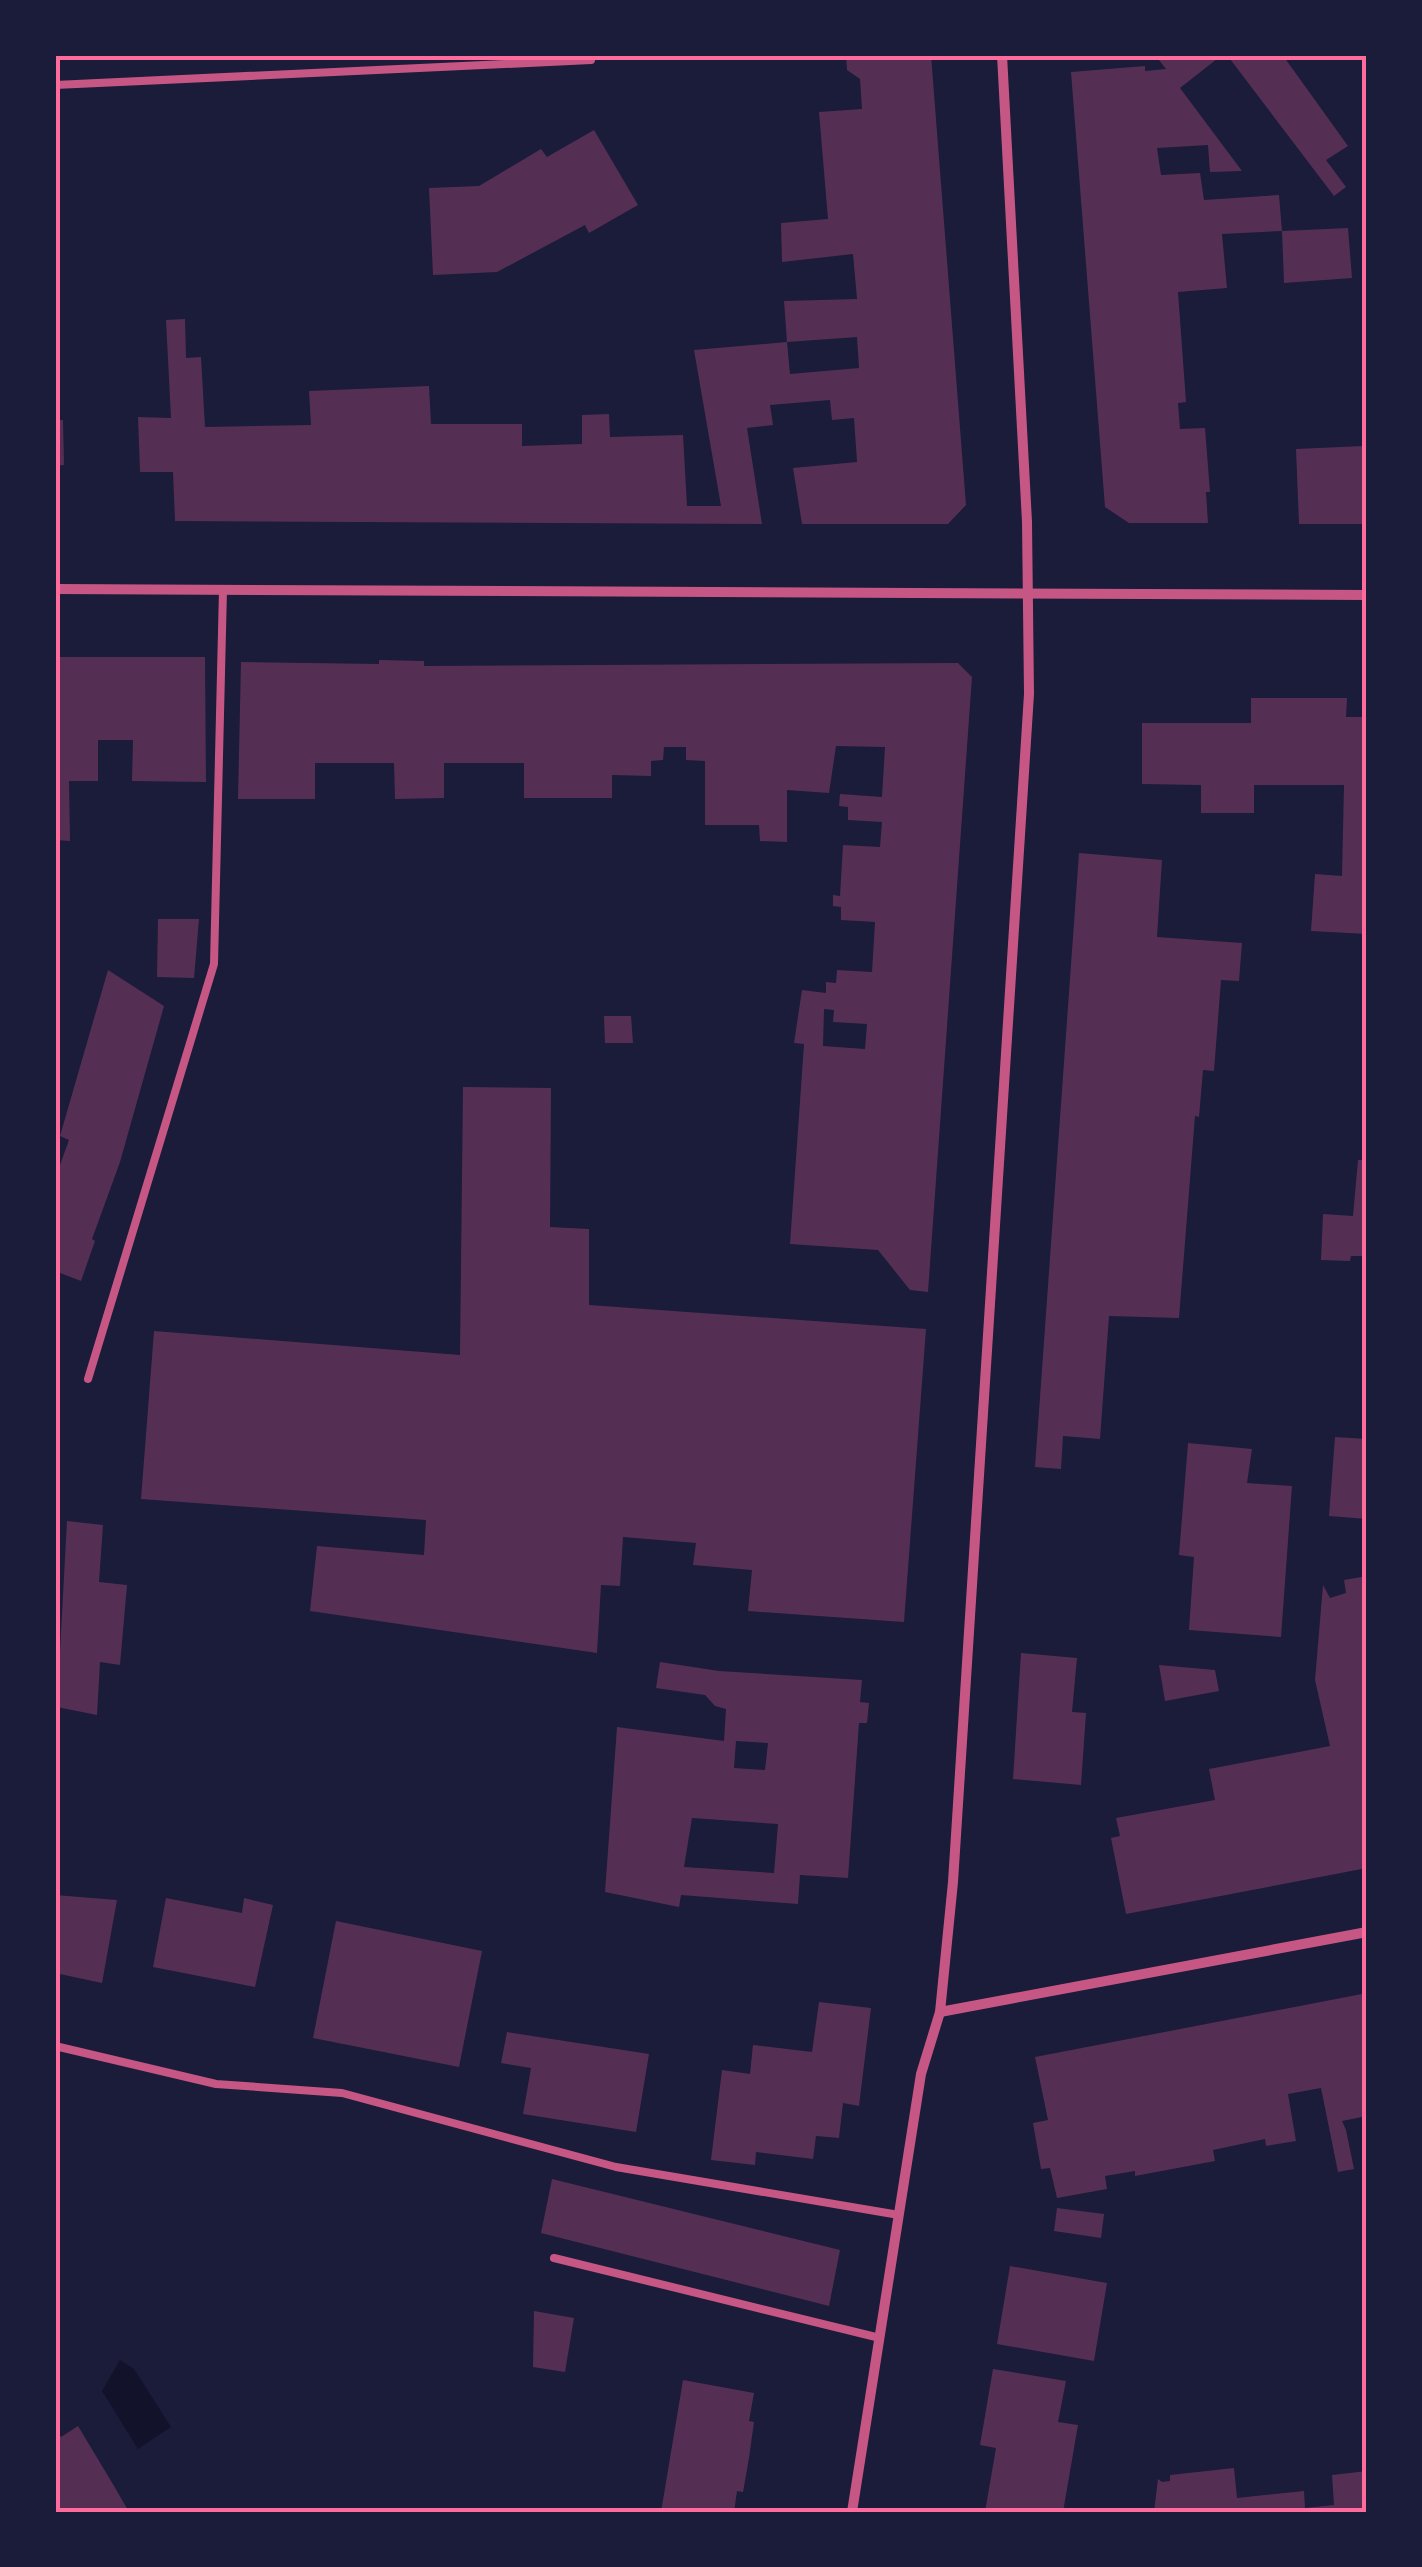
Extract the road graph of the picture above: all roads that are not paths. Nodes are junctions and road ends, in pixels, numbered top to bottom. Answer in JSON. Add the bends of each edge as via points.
{"nodes":[{"id":1,"x":1002,"y":55,"type":"edge"},
{"id":2,"x":591,"y":60,"type":"dead end"},
{"id":3,"x":55,"y":85,"type":"edge"},
{"id":4,"x":55,"y":589,"type":"edge"},
{"id":5,"x":223,"y":590,"type":"junction"},
{"id":6,"x":1029,"y":592,"type":"junction"},
{"id":7,"x":1367,"y":595,"type":"edge"},
{"id":8,"x":88,"y":1379,"type":"dead end"},
{"id":9,"x":1367,"y":1932,"type":"edge"},
{"id":10,"x":940,"y":2012,"type":"junction"},
{"id":11,"x":55,"y":2046,"type":"edge"},
{"id":12,"x":899,"y":2216,"type":"junction"},
{"id":13,"x":554,"y":2258,"type":"dead end"},
{"id":14,"x":880,"y":2338,"type":"junction"},
{"id":15,"x":852,"y":2512,"type":"edge"}],
"edges":[{"from":1,"to":6,"type":"street"},
{"from":2,"to":3,"type":"lane"},
{"from":4,"to":5,"type":"street"},
{"from":5,"to":6,"type":"street"},
{"from":5,"to":8,"type":"lane","via":[[214,964]]},
{"from":6,"to":7,"type":"street"},
{"from":6,"to":10,"type":"street","via":[[1029,694]]},
{"from":9,"to":10,"type":"street"},
{"from":10,"to":12,"type":"street","via":[[921,2074]]},
{"from":11,"to":12,"type":"lane","via":[[216,2084],[342,2094],[616,2166]]},
{"from":12,"to":14,"type":"street"},
{"from":13,"to":14,"type":"lane"},
{"from":14,"to":15,"type":"street"}]}
